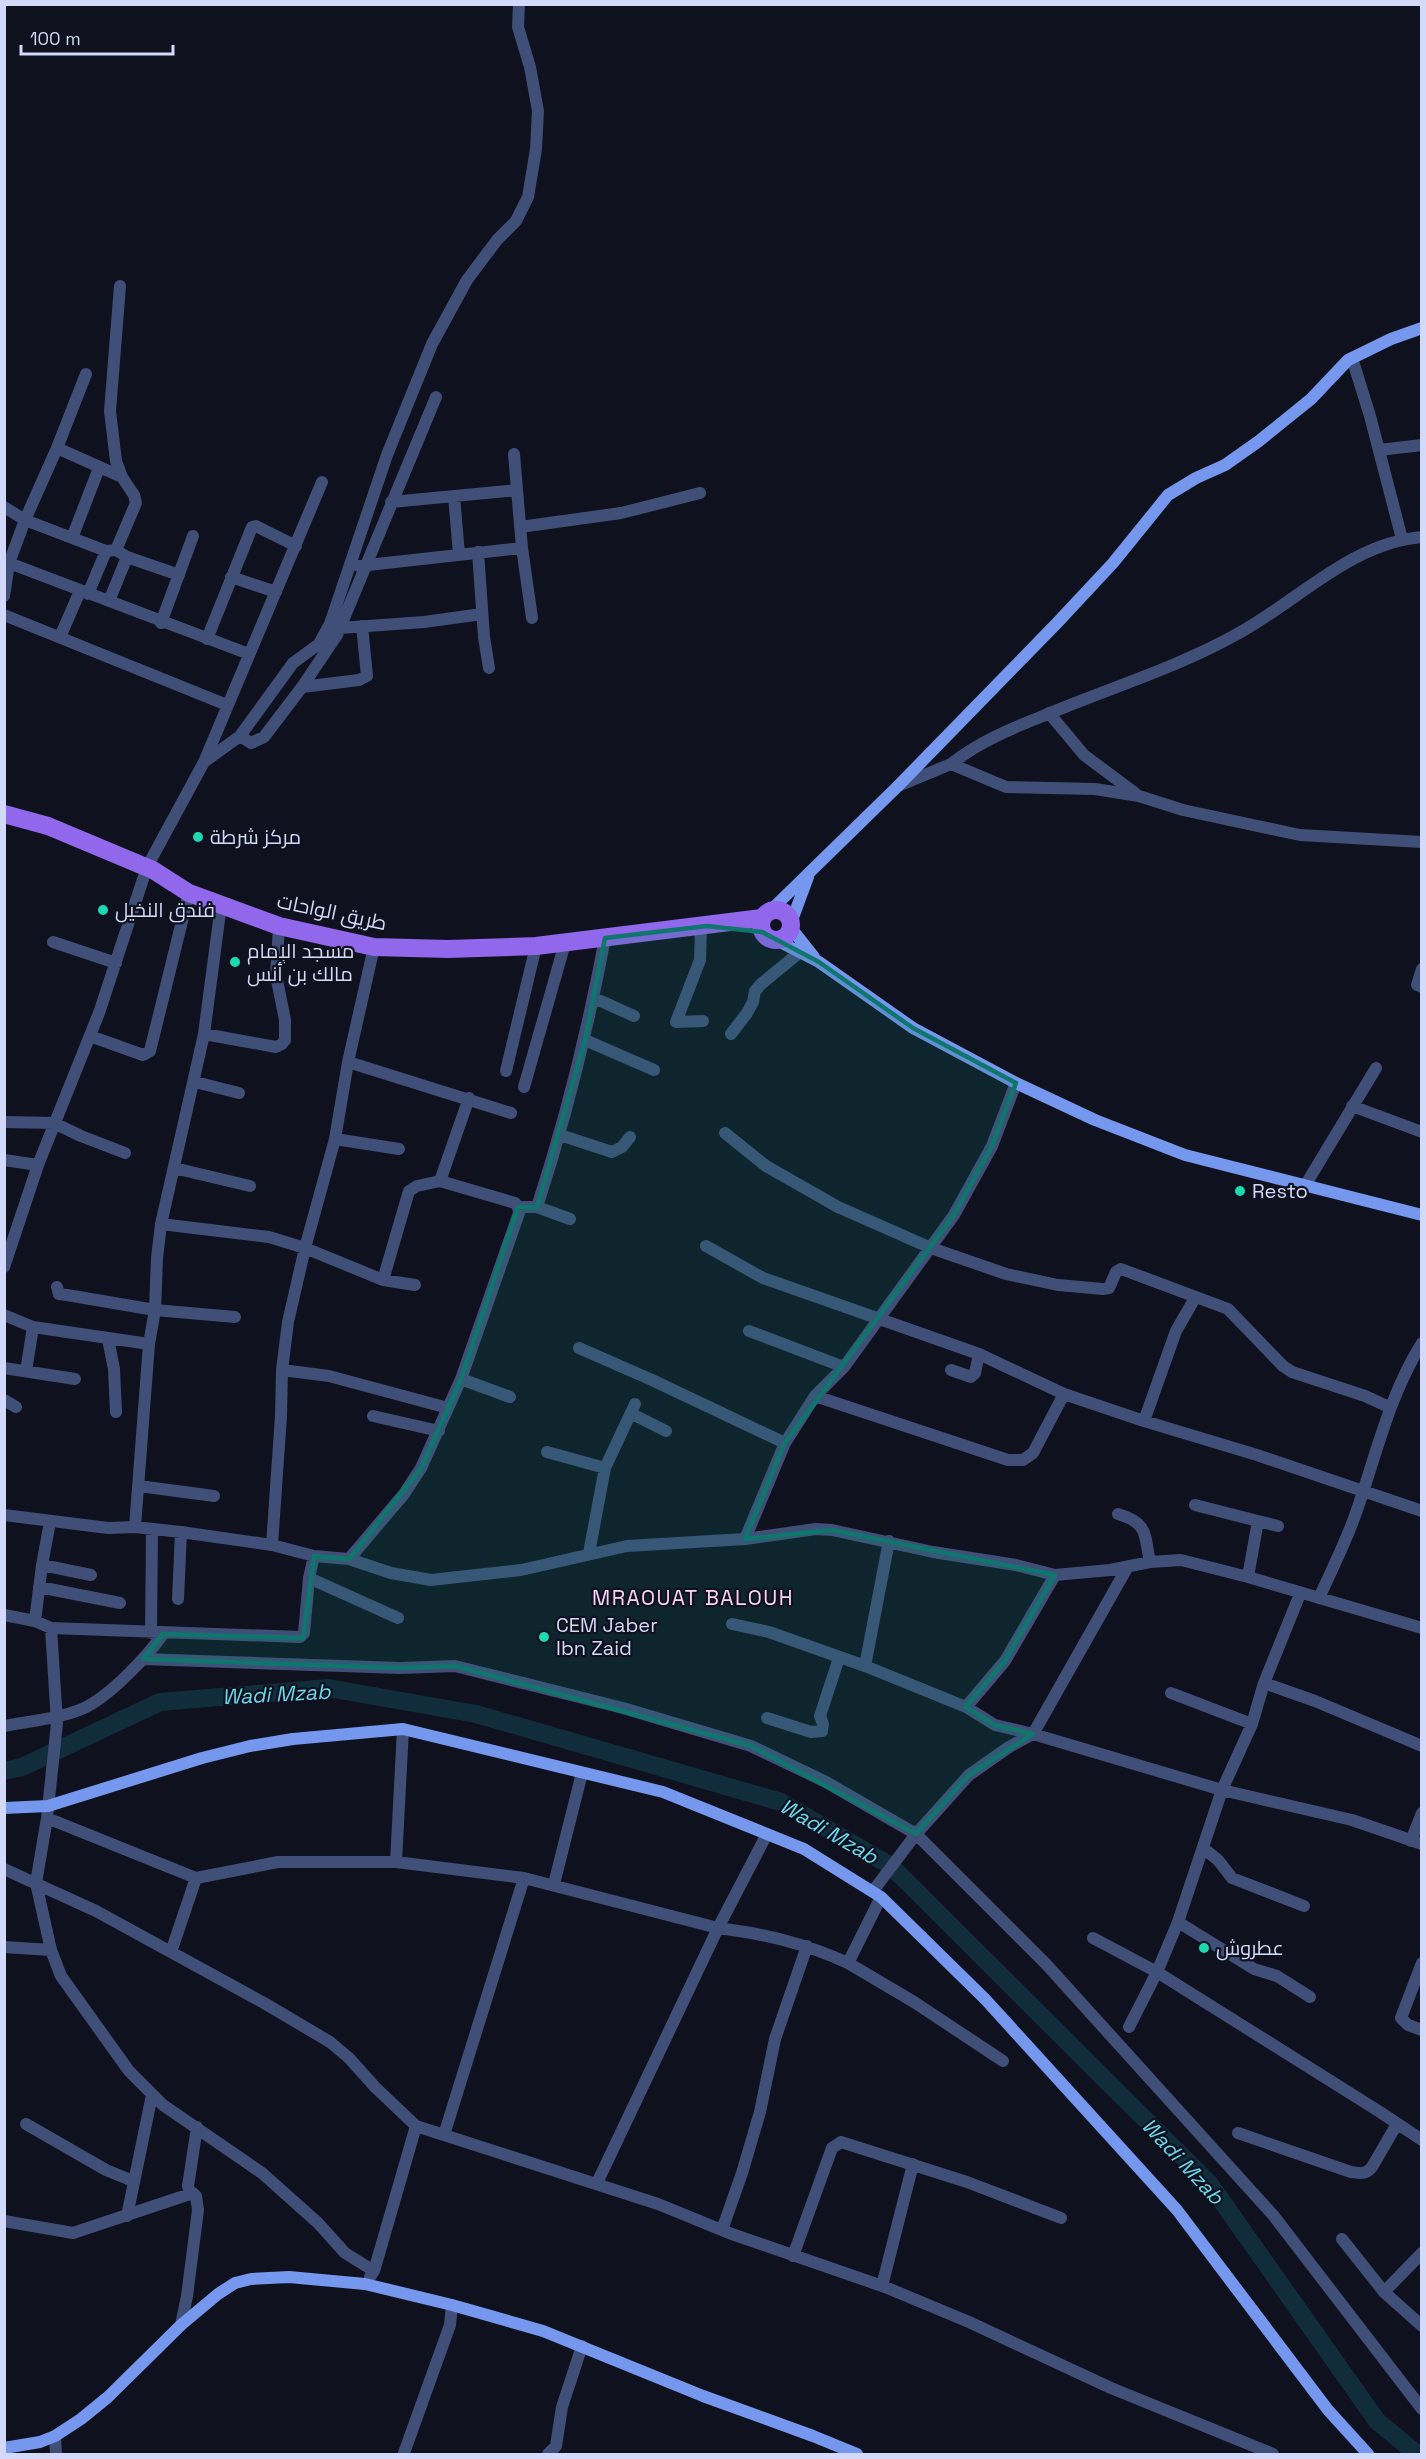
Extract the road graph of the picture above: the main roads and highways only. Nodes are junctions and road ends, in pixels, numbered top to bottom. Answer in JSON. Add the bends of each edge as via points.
{"nodes":[{"id":1,"x":4,"y":814,"type":"edge"},
{"id":2,"x":776,"y":926,"type":"road end"}],
"edges":[{"from":1,"to":2,"type":"main road","name":"طريق الواحات","via":[[48,826],[147,867],[189,893],[279,926],[374,947],[536,946],[704,926]]}]}
